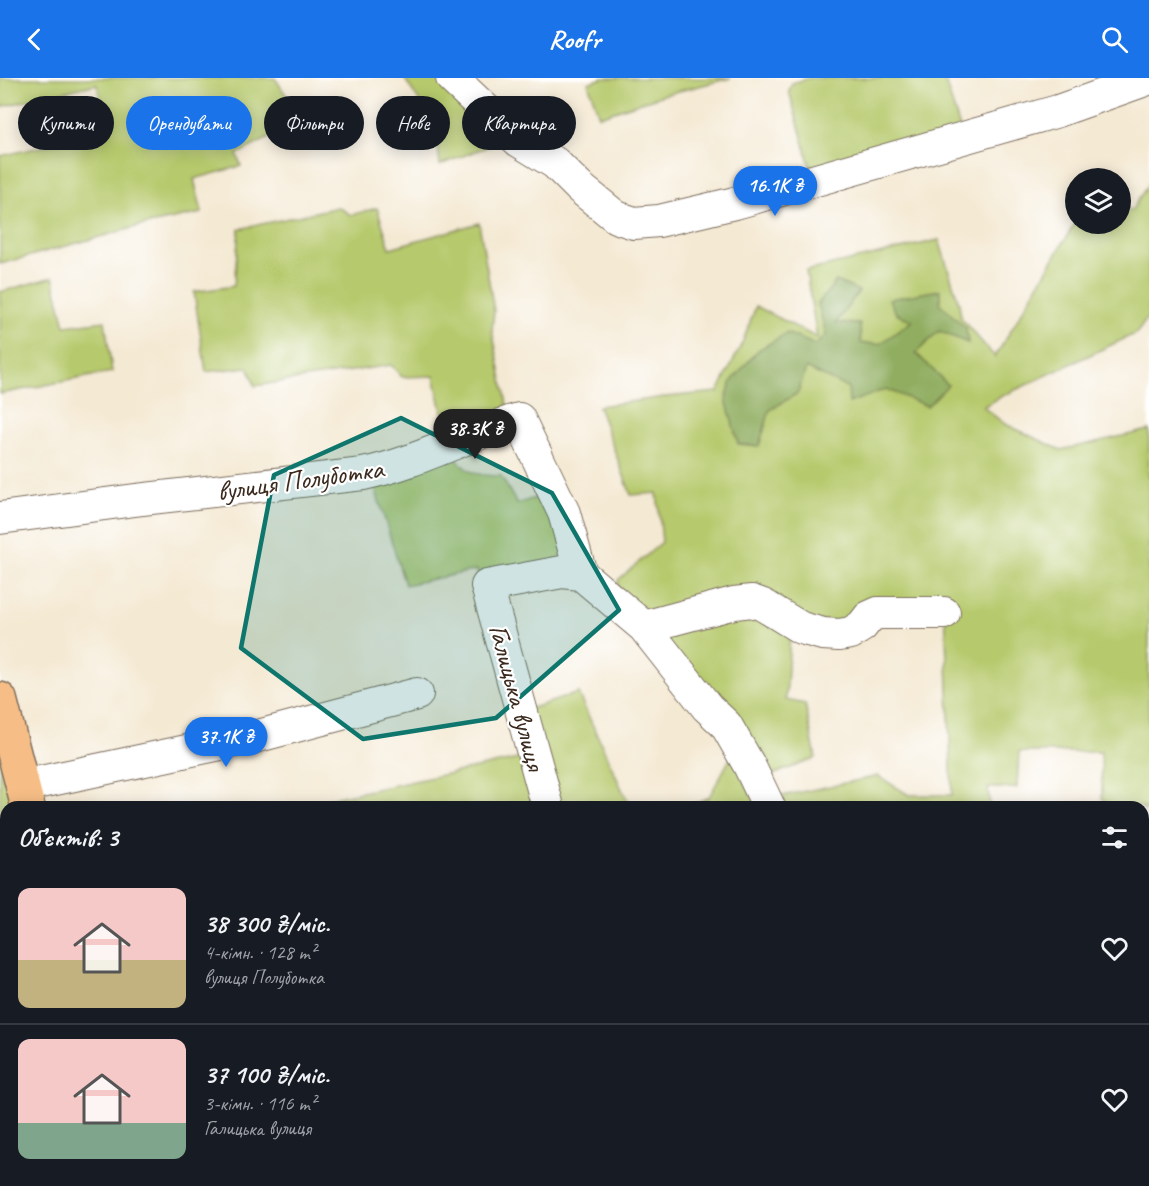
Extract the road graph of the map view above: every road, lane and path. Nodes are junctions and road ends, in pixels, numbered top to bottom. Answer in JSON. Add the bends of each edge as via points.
{"nodes":[{"id":1,"x":452,"y":78,"type":"edge"},
{"id":2,"x":1148,"y":79,"type":"edge"},
{"id":3,"x":0,"y":518,"type":"edge"},
{"id":4,"x":581,"y":574,"type":"junction"},
{"id":5,"x":944,"y":613,"type":"dead end"},
{"id":6,"x":644,"y":627,"type":"junction"},
{"id":7,"x":417,"y":694,"type":"dead end"},
{"id":8,"x":0,"y":699,"type":"edge"},
{"id":9,"x":25,"y":797,"type":"edge"},
{"id":10,"x":546,"y":801,"type":"edge"},
{"id":11,"x":766,"y":801,"type":"edge"}],
"edges":[{"from":1,"to":2,"type":"street","via":[[519,141],[555,163],[616,217],[634,223],[739,202],[1058,111]]},
{"from":3,"to":4,"type":"street","name":"вулиця Полуботка","via":[[373,472],[519,419],[564,513]]},
{"from":4,"to":6,"type":"street"},
{"from":4,"to":10,"type":"street","name":"Галицька вулиця","via":[[562,572],[487,586]]},
{"from":5,"to":6,"type":"street","via":[[878,613],[850,633],[823,634],[801,628],[752,602],[734,603]]},
{"from":6,"to":11,"type":"street","via":[[707,707],[726,725]]},
{"from":7,"to":9,"type":"street"},
{"from":8,"to":9,"type":"main road"}]}
